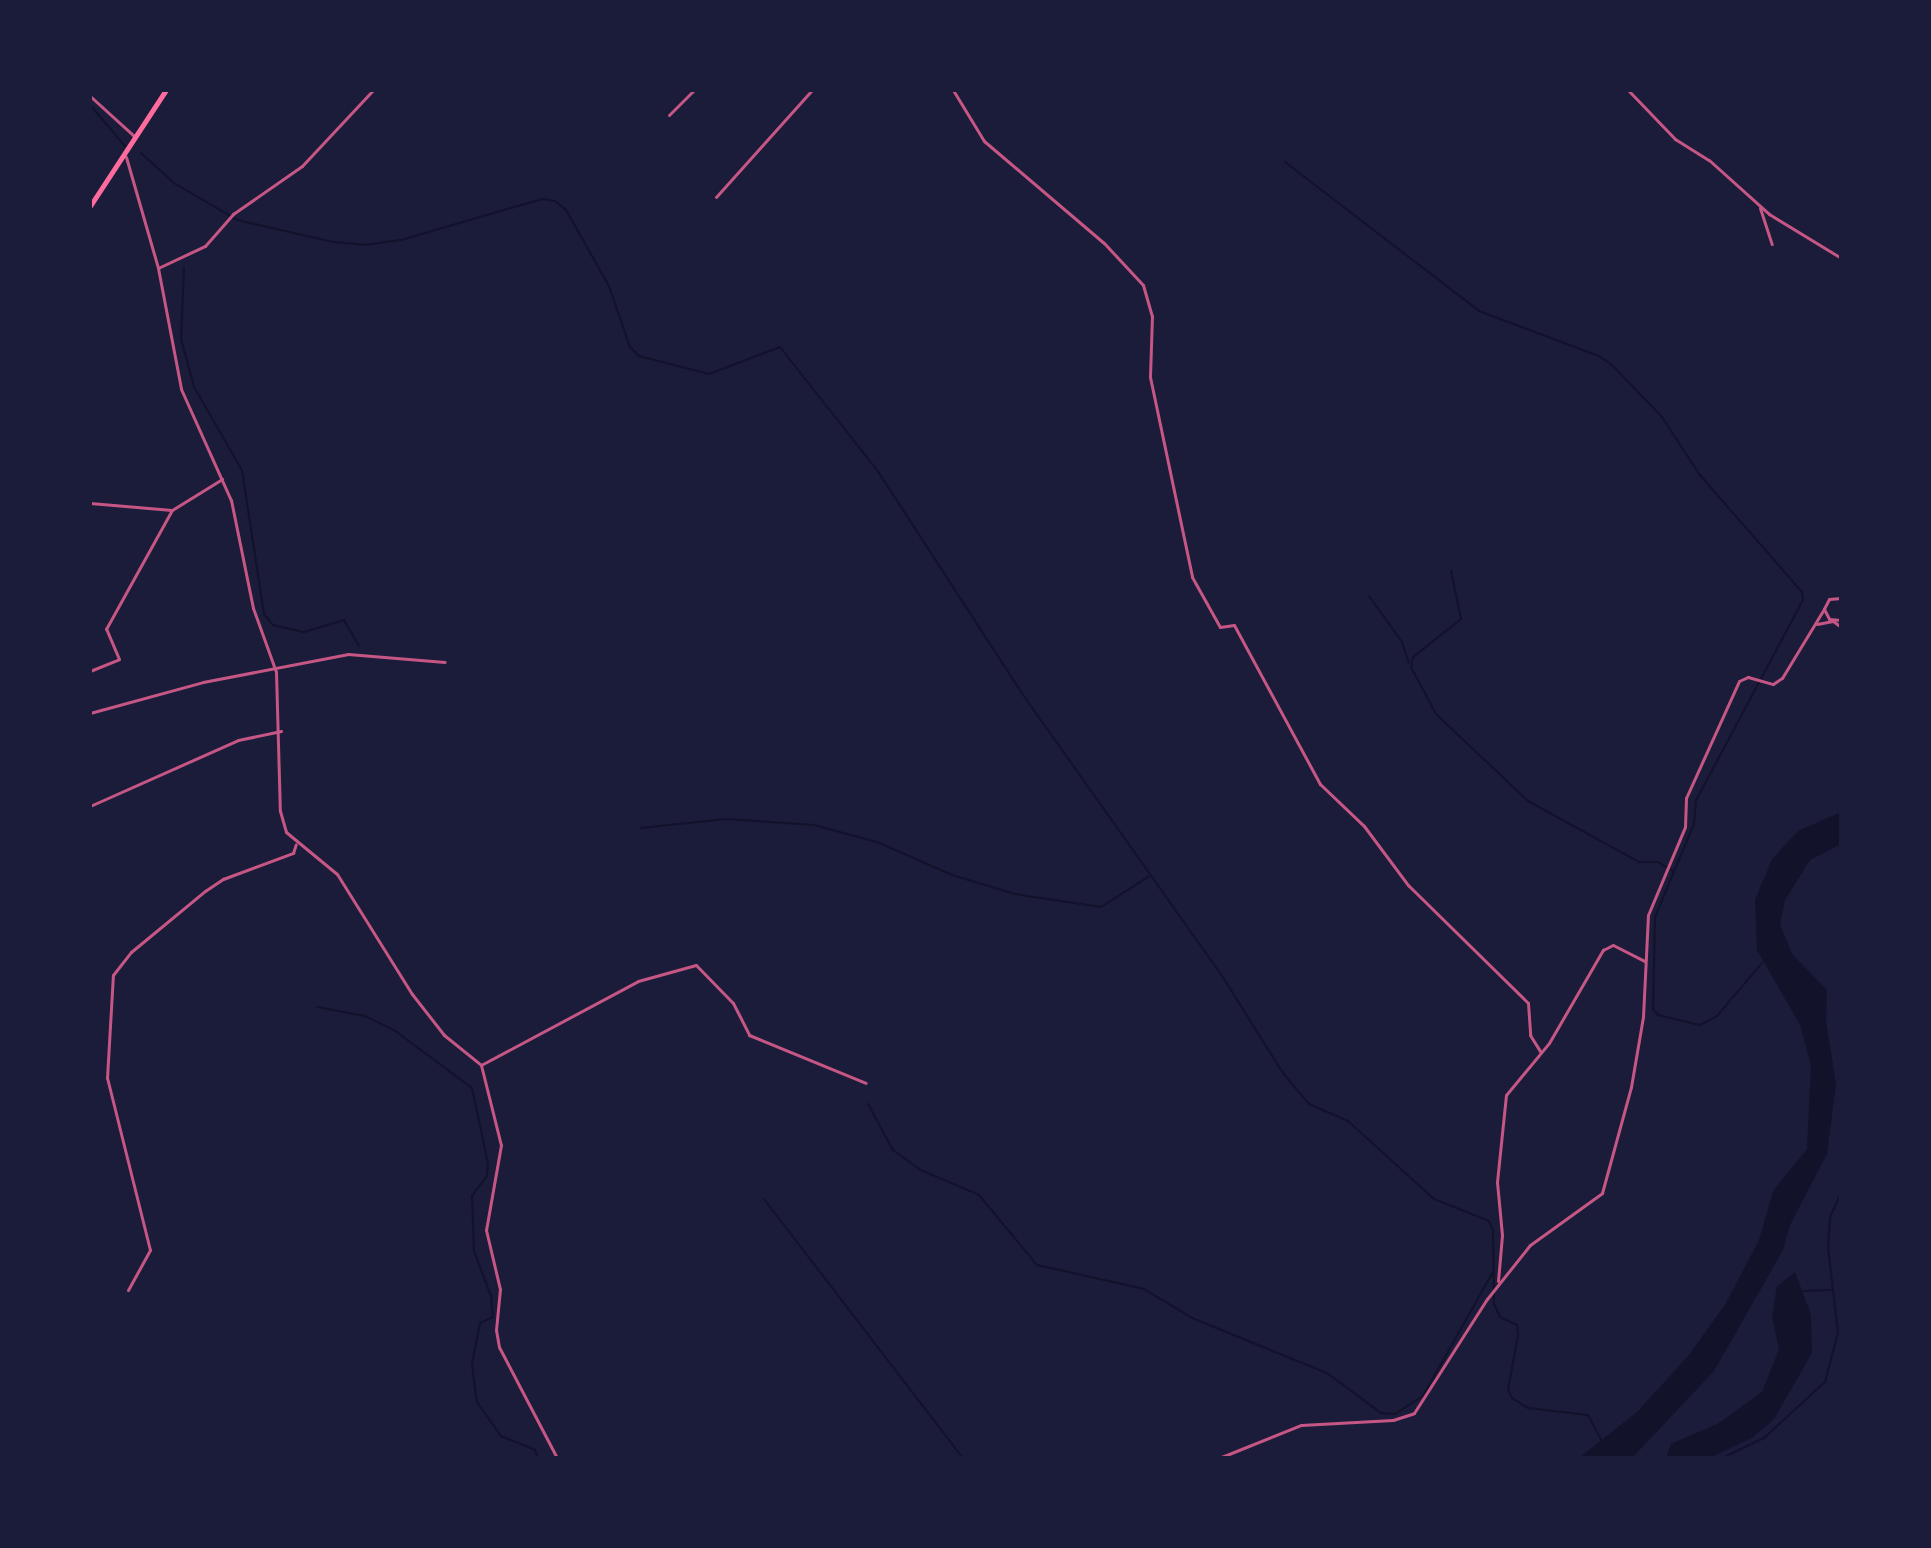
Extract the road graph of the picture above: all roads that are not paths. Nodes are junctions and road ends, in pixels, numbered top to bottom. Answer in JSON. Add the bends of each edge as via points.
{"nodes":[{"id":1,"x":166,"y":90,"type":"edge"},
{"id":2,"x":373,"y":90,"type":"edge"},
{"id":3,"x":694,"y":90,"type":"edge"},
{"id":4,"x":812,"y":90,"type":"edge"},
{"id":5,"x":953,"y":90,"type":"edge"},
{"id":6,"x":1628,"y":90,"type":"edge"},
{"id":7,"x":90,"y":96,"type":"edge"},
{"id":8,"x":669,"y":115,"type":"dead end"},
{"id":9,"x":137,"y":138,"type":"junction"},
{"id":10,"x":126,"y":157,"type":"junction"},
{"id":11,"x":716,"y":197,"type":"dead end"},
{"id":12,"x":1759,"y":204,"type":"junction"},
{"id":13,"x":90,"y":206,"type":"edge"},
{"id":14,"x":1772,"y":244,"type":"dead end"},
{"id":15,"x":1841,"y":258,"type":"edge"},
{"id":16,"x":158,"y":268,"type":"junction"},
{"id":17,"x":222,"y":479,"type":"junction"},
{"id":18,"x":90,"y":503,"type":"edge"},
{"id":19,"x":172,"y":510,"type":"junction"},
{"id":20,"x":1841,"y":591,"type":"edge"},
{"id":21,"x":1832,"y":597,"type":"junction"},
{"id":22,"x":1841,"y":598,"type":"edge"},
{"id":23,"x":1824,"y":609,"type":"junction"},
{"id":24,"x":1841,"y":620,"type":"edge"},
{"id":25,"x":1833,"y":621,"type":"junction"},
{"id":26,"x":1817,"y":624,"type":"junction"},
{"id":27,"x":1841,"y":627,"type":"edge"},
{"id":28,"x":445,"y":662,"type":"dead end"},
{"id":29,"x":90,"y":671,"type":"edge"},
{"id":30,"x":276,"y":672,"type":"junction"},
{"id":31,"x":90,"y":713,"type":"edge"},
{"id":32,"x":281,"y":731,"type":"junction"},
{"id":33,"x":90,"y":806,"type":"edge"},
{"id":34,"x":296,"y":844,"type":"junction"},
{"id":35,"x":1644,"y":961,"type":"junction"},
{"id":36,"x":1540,"y":1051,"type":"junction"},
{"id":37,"x":481,"y":1065,"type":"junction"},
{"id":38,"x":866,"y":1083,"type":"dead end"},
{"id":39,"x":1498,"y":1284,"type":"junction"},
{"id":40,"x":128,"y":1290,"type":"dead end"},
{"id":41,"x":557,"y":1458,"type":"edge"},
{"id":42,"x":1219,"y":1458,"type":"edge"}],
"edges":[{"from":1,"to":9,"type":"main road"},
{"from":2,"to":16,"type":"street","via":[[302,166],[233,214],[205,246]]},
{"from":3,"to":8,"type":"street"},
{"from":4,"to":11,"type":"street"},
{"from":5,"to":36,"type":"street","via":[[984,141],[1115,253],[1143,285],[1152,316],[1150,377],[1185,558],[1220,627],[1234,625],[1320,784],[1364,826],[1419,896],[1528,1003],[1530,1035]]},
{"from":6,"to":12,"type":"street","via":[[1675,139],[1709,160]]},
{"from":7,"to":9,"type":"street"},
{"from":9,"to":10,"type":"main road"},
{"from":10,"to":13,"type":"main road"},
{"from":10,"to":16,"type":"street"},
{"from":12,"to":14,"type":"street"},
{"from":12,"to":15,"type":"street"},
{"from":16,"to":17,"type":"street","via":[[181,389]]},
{"from":17,"to":19,"type":"street"},
{"from":17,"to":30,"type":"street","via":[[253,608]]},
{"from":18,"to":19,"type":"street"},
{"from":19,"to":29,"type":"street","via":[[106,629],[119,659]]},
{"from":20,"to":21,"type":"street"},
{"from":21,"to":22,"type":"street"},
{"from":21,"to":23,"type":"street"},
{"from":23,"to":25,"type":"street"},
{"from":23,"to":26,"type":"street"},
{"from":24,"to":25,"type":"street"},
{"from":25,"to":26,"type":"street"},
{"from":25,"to":27,"type":"street"},
{"from":26,"to":35,"type":"street","via":[[1782,678],[1773,684],[1748,677],[1739,681],[1686,798],[1685,827],[1648,915]]},
{"from":28,"to":30,"type":"street","via":[[361,653]]},
{"from":30,"to":31,"type":"street","via":[[203,682]]},
{"from":30,"to":32,"type":"street"},
{"from":32,"to":33,"type":"street","via":[[238,740]]},
{"from":32,"to":34,"type":"street","via":[[280,811]]},
{"from":34,"to":37,"type":"street","via":[[337,874],[412,994],[444,1035]]},
{"from":34,"to":40,"type":"street","via":[[293,853],[205,891],[131,952],[113,975],[107,1078],[150,1250]]},
{"from":35,"to":36,"type":"street","via":[[1613,945],[1603,950]]},
{"from":35,"to":39,"type":"street","via":[[1643,1017],[1608,1183],[1591,1204],[1539,1236]]},
{"from":36,"to":39,"type":"street","via":[[1506,1095],[1503,1111]]},
{"from":37,"to":38,"type":"street","via":[[638,981],[696,965],[733,1003],[749,1035]]},
{"from":37,"to":41,"type":"street","via":[[501,1145],[486,1223],[500,1289],[499,1347]]},
{"from":39,"to":42,"type":"street","via":[[1414,1413],[1393,1420],[1301,1425]]}]}
